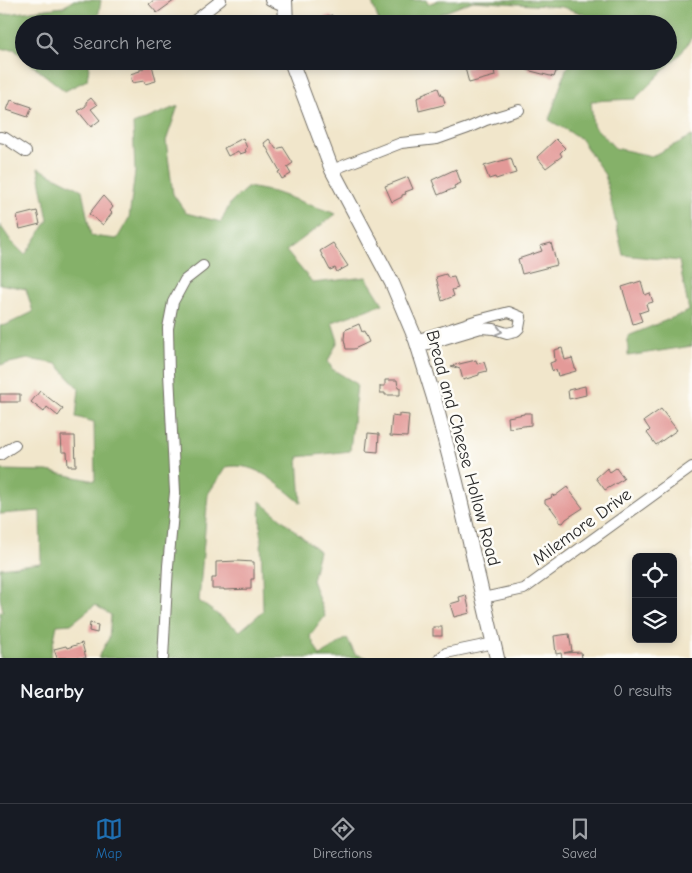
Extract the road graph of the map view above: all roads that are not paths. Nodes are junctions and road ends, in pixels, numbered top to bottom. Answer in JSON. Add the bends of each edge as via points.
{"nodes":[{"id":1,"x":221,"y":0,"type":"edge"},
{"id":2,"x":270,"y":0,"type":"edge"},
{"id":3,"x":286,"y":4,"type":"edge"},
{"id":4,"x":202,"y":15,"type":"edge"},
{"id":5,"x":294,"y":70,"type":"edge"},
{"id":6,"x":519,"y":110,"type":"dead end"},
{"id":7,"x":0,"y":137,"type":"edge"},
{"id":8,"x":26,"y":152,"type":"dead end"},
{"id":9,"x":332,"y":170,"type":"junction"},
{"id":10,"x":203,"y":266,"type":"dead end"},
{"id":11,"x":417,"y":343,"type":"junction"},
{"id":12,"x":15,"y":445,"type":"dead end"},
{"id":13,"x":0,"y":455,"type":"edge"},
{"id":14,"x":692,"y":467,"type":"edge"},
{"id":15,"x":483,"y":598,"type":"junction"},
{"id":16,"x":494,"y":643,"type":"junction"},
{"id":17,"x":163,"y":658,"type":"edge"},
{"id":18,"x":440,"y":658,"type":"edge"},
{"id":19,"x":497,"y":658,"type":"edge"}],
"edges":[{"from":1,"to":4,"type":"street"},
{"from":2,"to":3,"type":"street"},
{"from":5,"to":9,"type":"main road","name":"Bread and Cheese Hollow Road"},
{"from":6,"to":9,"type":"street","via":[[437,139],[401,143]]},
{"from":7,"to":8,"type":"street"},
{"from":9,"to":11,"type":"main road","name":"Bread and Cheese Hollow Road","via":[[392,283]]},
{"from":10,"to":17,"type":"street","via":[[185,280],[173,302],[168,328],[175,492]]},
{"from":11,"to":11,"type":"street","one_way":true,"via":[[481,328],[507,333],[516,331],[521,317],[509,312]]},
{"from":11,"to":15,"type":"main road","name":"Bread and Cheese Hollow Road","via":[[453,469]]},
{"from":12,"to":13,"type":"street"},
{"from":14,"to":15,"type":"street","name":"Milemore Drive","via":[[524,589]]},
{"from":15,"to":16,"type":"main road","name":"Bread and Cheese Hollow Road"},
{"from":16,"to":18,"type":"street","via":[[446,653]]},
{"from":16,"to":19,"type":"main road","name":"Bread and Cheese Hollow Road"}]}
